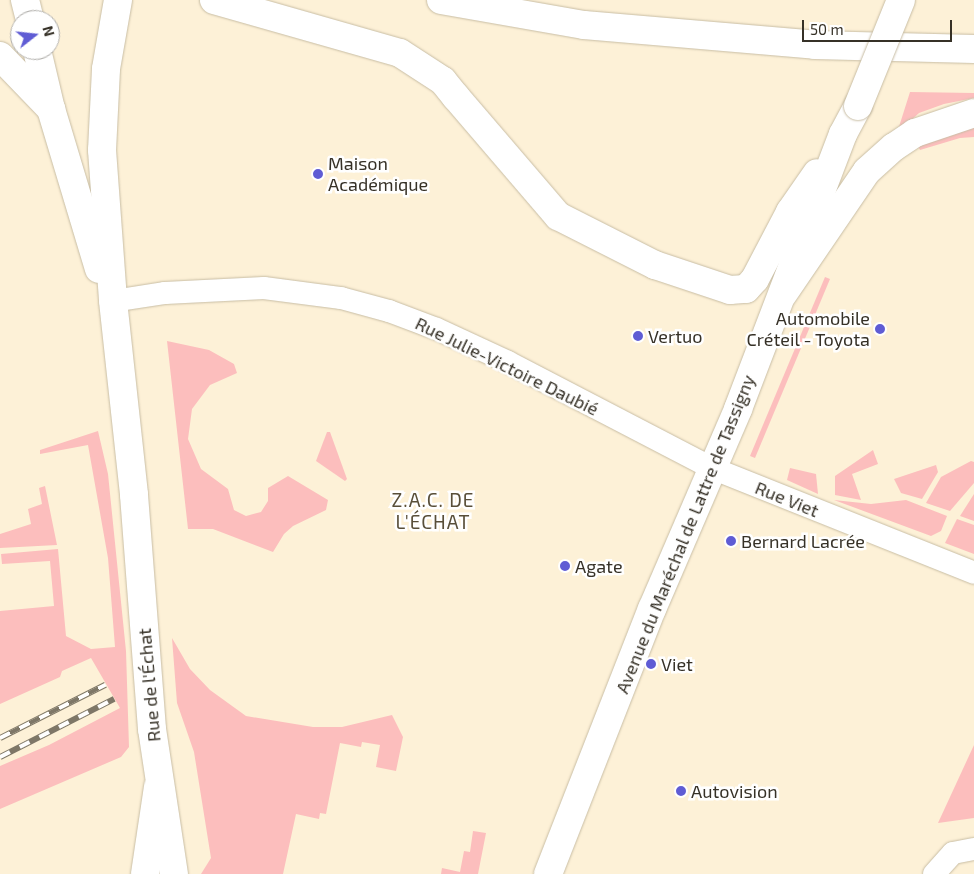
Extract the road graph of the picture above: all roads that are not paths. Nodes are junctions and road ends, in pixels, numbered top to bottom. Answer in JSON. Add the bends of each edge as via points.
{"nodes":[{"id":1,"x":118,"y":0,"type":"edge"},
{"id":2,"x":214,"y":0,"type":"edge"},
{"id":3,"x":441,"y":0,"type":"edge"},
{"id":4,"x":901,"y":0,"type":"edge"},
{"id":5,"x":974,"y":49,"type":"edge"},
{"id":6,"x":0,"y":56,"type":"edge"},
{"id":7,"x":39,"y":60,"type":"edge"},
{"id":8,"x":51,"y":109,"type":"junction"},
{"id":9,"x":974,"y":113,"type":"edge"},
{"id":10,"x":843,"y":134,"type":"junction"},
{"id":11,"x":782,"y":294,"type":"junction"},
{"id":12,"x":113,"y":300,"type":"junction"},
{"id":13,"x":712,"y":468,"type":"junction"},
{"id":14,"x":974,"y":573,"type":"edge"},
{"id":15,"x":159,"y":778,"type":"junction"},
{"id":16,"x":974,"y":849,"type":"edge"},
{"id":17,"x":145,"y":874,"type":"edge"},
{"id":18,"x":174,"y":874,"type":"edge"},
{"id":19,"x":548,"y":874,"type":"edge"},
{"id":20,"x":934,"y":874,"type":"edge"}],
"edges":[{"from":1,"to":12,"type":"main road","name":"Rue de l'Échat","via":[[106,69],[102,150]]},
{"from":2,"to":10,"type":"main road","via":[[400,53],[443,81],[558,216],[655,265],[730,290],[746,288],[755,279],[790,212]]},
{"from":3,"to":5,"type":"main road","via":[[584,25],[815,45]]},
{"from":4,"to":10,"type":"main road","name":"Avenue du Maréchal de Lattre de Tassigny","bridge":true,"via":[[858,106]]},
{"from":6,"to":8,"type":"main road"},
{"from":7,"to":8,"type":"main road"},
{"from":8,"to":12,"type":"main road","via":[[103,282]]},
{"from":9,"to":11,"type":"main road","via":[[915,134],[894,146],[867,171]]},
{"from":10,"to":11,"type":"main road","name":"Avenue du Maréchal de Lattre de Tassigny"},
{"from":11,"to":13,"type":"main road","name":"Avenue du Maréchal de Lattre de Tassigny"},
{"from":12,"to":13,"type":"street","name":"Rue Julie-Victoire Daubié","via":[[165,292],[264,288],[341,298],[438,328]]},
{"from":12,"to":15,"type":"main road","name":"Rue de l'Échat"},
{"from":13,"to":14,"type":"street","name":"Rue Viet"},
{"from":13,"to":19,"type":"main road","name":"Avenue du Maréchal de Lattre de Tassigny","via":[[652,609]]},
{"from":15,"to":17,"type":"main road"},
{"from":15,"to":18,"type":"main road","name":"Rue de l'Échat"},
{"from":16,"to":20,"type":"street","via":[[953,853]]}]}
